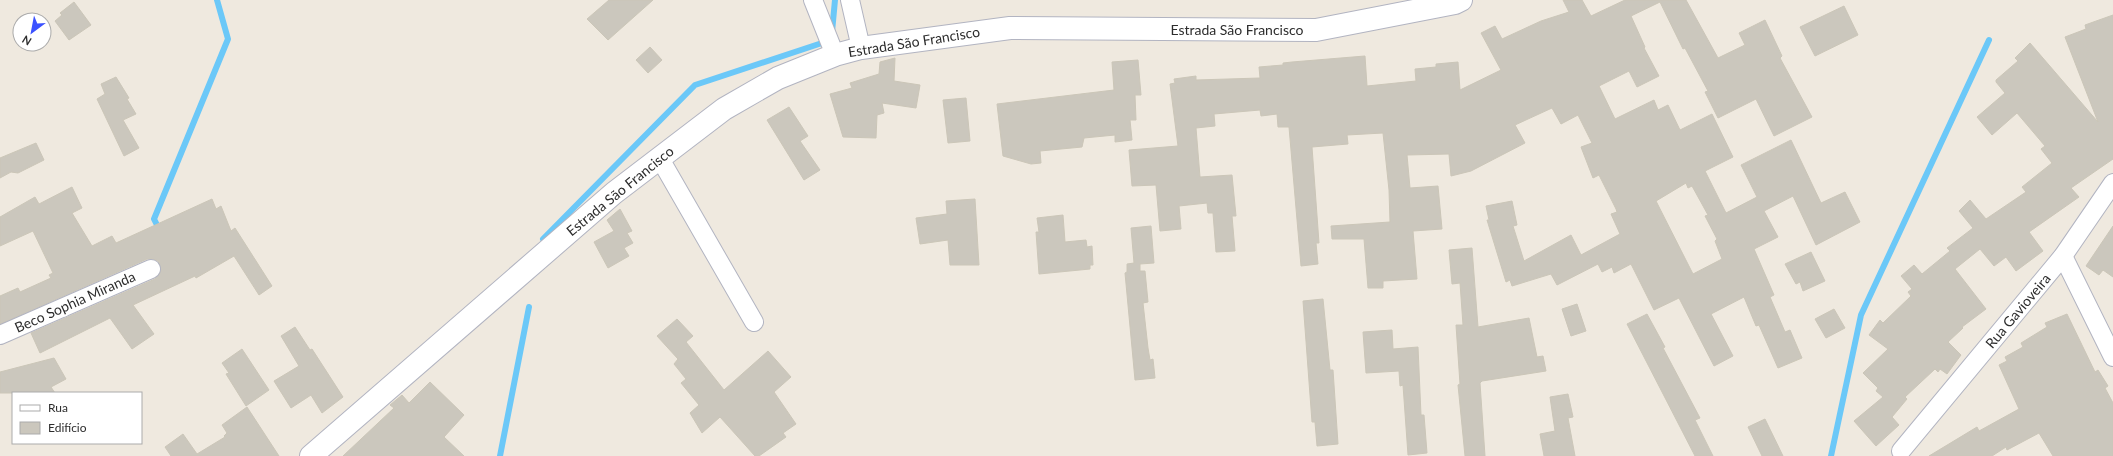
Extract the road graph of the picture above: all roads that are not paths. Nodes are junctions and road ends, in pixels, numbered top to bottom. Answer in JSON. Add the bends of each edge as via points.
{"nodes":[{"id":1,"x":813,"y":0,"type":"edge"},
{"id":2,"x":850,"y":0,"type":"edge"},
{"id":3,"x":1462,"y":0,"type":"edge"},
{"id":4,"x":832,"y":46,"type":"junction"},
{"id":5,"x":861,"y":48,"type":"junction"},
{"id":6,"x":659,"y":157,"type":"junction"},
{"id":7,"x":2113,"y":183,"type":"edge"},
{"id":8,"x":2063,"y":256,"type":"junction"},
{"id":9,"x":151,"y":269,"type":"dead end"},
{"id":10,"x":754,"y":322,"type":"dead end"},
{"id":11,"x":0,"y":335,"type":"edge"},
{"id":12,"x":2113,"y":357,"type":"edge"},
{"id":13,"x":1902,"y":451,"type":"dead end"},
{"id":14,"x":311,"y":456,"type":"edge"}],
"edges":[{"from":1,"to":4,"type":"street"},
{"from":2,"to":5,"type":"street"},
{"from":3,"to":5,"type":"main road","name":"Estrada São Francisco","via":[[1316,30],[1010,28]]},
{"from":4,"to":5,"type":"main road","name":"Estrada São Francisco"},
{"from":4,"to":6,"type":"main road","name":"Estrada São Francisco","via":[[724,109]]},
{"from":6,"to":10,"type":"street"},
{"from":6,"to":14,"type":"main road","name":"Estrada São Francisco","via":[[614,193]]},
{"from":7,"to":8,"type":"street"},
{"from":8,"to":12,"type":"street","name":"Rua Gavioveira"},
{"from":8,"to":13,"type":"street","name":"Rua Gavioveira"},
{"from":9,"to":11,"type":"street","name":"Beco Sophia Miranda"}]}
